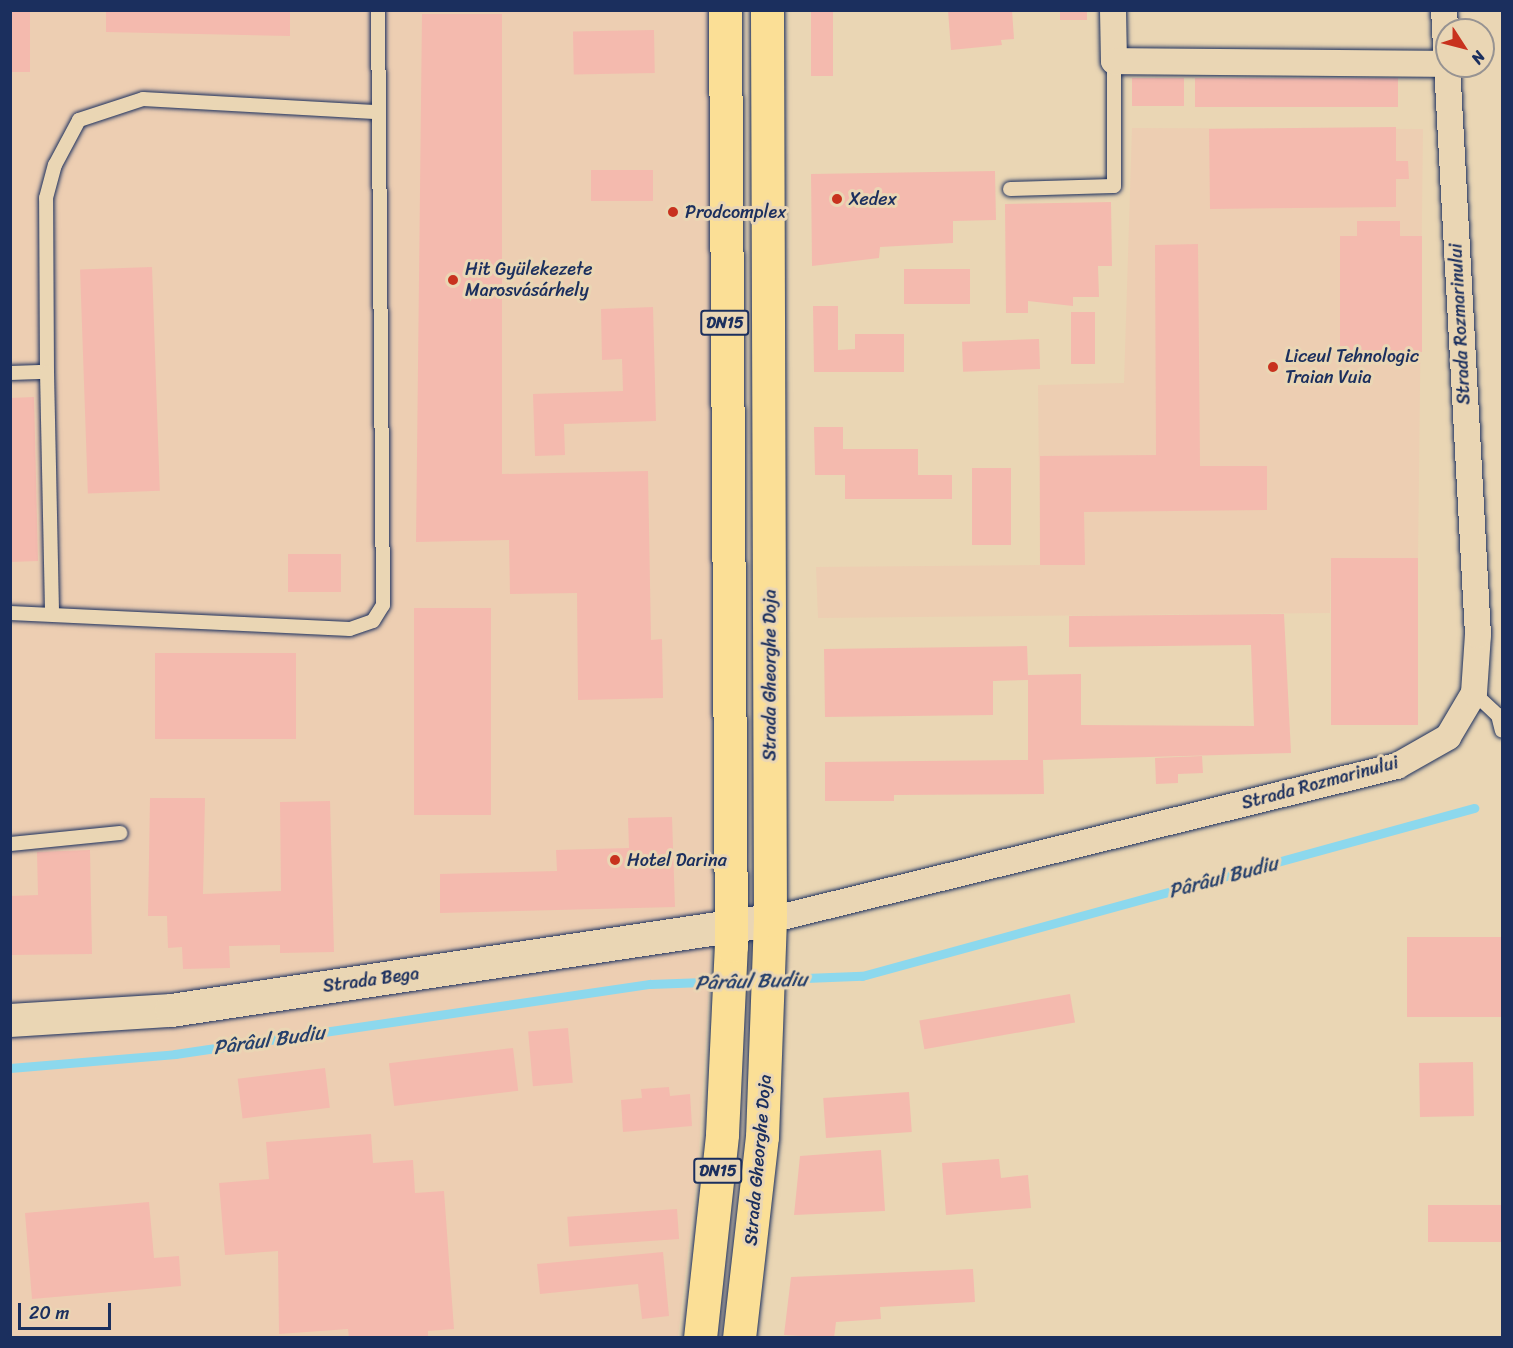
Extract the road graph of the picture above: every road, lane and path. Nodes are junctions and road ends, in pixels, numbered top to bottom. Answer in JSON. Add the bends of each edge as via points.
{"nodes":[{"id":1,"x":378,"y":10,"type":"edge"},
{"id":2,"x":725,"y":10,"type":"edge"},
{"id":3,"x":767,"y":10,"type":"edge"},
{"id":4,"x":1113,"y":10,"type":"edge"},
{"id":5,"x":1114,"y":61,"type":"junction"},
{"id":6,"x":1435,"y":64,"type":"edge"},
{"id":7,"x":1446,"y":78,"type":"edge"},
{"id":8,"x":379,"y":112,"type":"junction"},
{"id":9,"x":1010,"y":189,"type":"dead end"},
{"id":10,"x":47,"y":372,"type":"junction"},
{"id":11,"x":10,"y":373,"type":"edge"},
{"id":12,"x":10,"y":613,"type":"edge"},
{"id":13,"x":51,"y":614,"type":"junction"},
{"id":14,"x":1474,"y":693,"type":"junction"},
{"id":15,"x":1503,"y":730,"type":"edge"},
{"id":16,"x":120,"y":833,"type":"dead end"},
{"id":17,"x":10,"y":844,"type":"edge"},
{"id":18,"x":770,"y":930,"type":"junction"},
{"id":19,"x":731,"y":936,"type":"junction"},
{"id":20,"x":10,"y":1020,"type":"edge"},
{"id":21,"x":700,"y":1338,"type":"edge"},
{"id":22,"x":739,"y":1338,"type":"edge"}],
"edges":[{"from":1,"to":8,"type":"lane"},
{"from":2,"to":19,"type":"main road","number":"DN15"},
{"from":3,"to":18,"type":"main road","name":"Strada Gheorghe Doja","number":"DN15"},
{"from":4,"to":5,"type":"street"},
{"from":5,"to":6,"type":"street"},
{"from":5,"to":9,"type":"lane","via":[[1114,186]]},
{"from":7,"to":14,"type":"street","name":"Strada Rozmarinului","via":[[1479,635]]},
{"from":8,"to":10,"type":"lane","via":[[143,99],[79,120],[55,165],[46,198]]},
{"from":8,"to":13,"type":"lane","via":[[383,605],[373,621],[350,628]]},
{"from":10,"to":11,"type":"lane"},
{"from":10,"to":13,"type":"lane"},
{"from":12,"to":13,"type":"lane"},
{"from":14,"to":15,"type":"lane","via":[[1498,715]]},
{"from":14,"to":18,"type":"street","name":"Strada Rozmarinului","via":[[1448,737],[1396,766]]},
{"from":16,"to":17,"type":"lane"},
{"from":18,"to":19,"type":"main road","name":"Strada Bega"},
{"from":18,"to":22,"type":"main road","name":"Strada Gheorghe Doja","number":"DN15","via":[[762,1137]]},
{"from":19,"to":20,"type":"main road","name":"Strada Bega","via":[[171,1010]]},
{"from":19,"to":21,"type":"main road","number":"DN15","via":[[722,1134]]}]}
